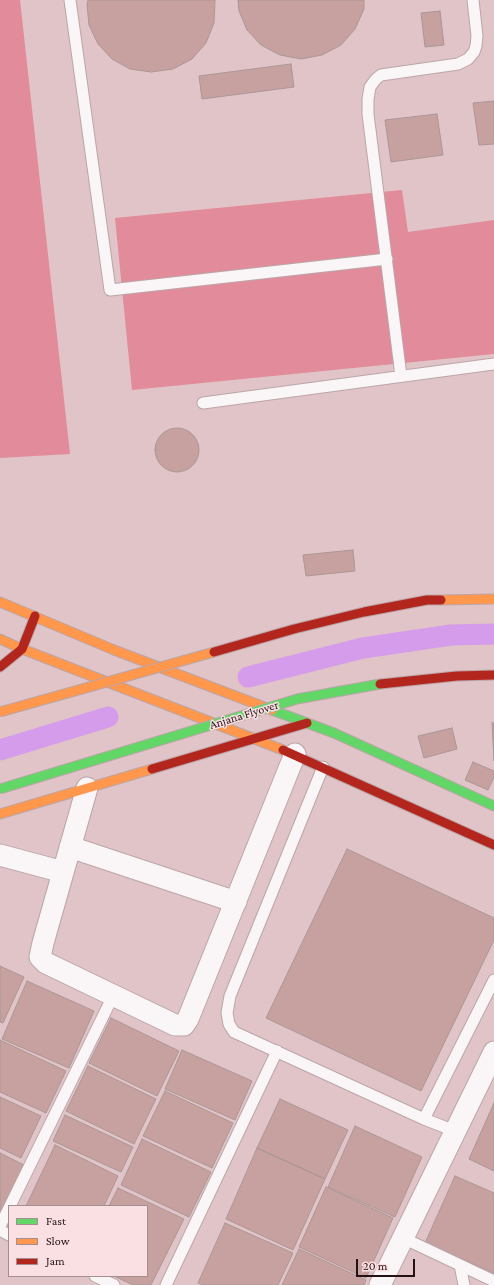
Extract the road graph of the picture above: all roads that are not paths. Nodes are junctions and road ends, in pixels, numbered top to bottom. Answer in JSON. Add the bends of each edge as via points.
{"nodes":[{"id":1,"x":70,"y":0,"type":"edge"},
{"id":2,"x":473,"y":0,"type":"edge"},
{"id":3,"x":387,"y":260,"type":"junction"},
{"id":4,"x":494,"y":364,"type":"edge"},
{"id":5,"x":401,"y":376,"type":"junction"},
{"id":6,"x":203,"y":403,"type":"dead end"},
{"id":7,"x":494,"y":599,"type":"edge"},
{"id":8,"x":0,"y":602,"type":"edge"},
{"id":9,"x":35,"y":616,"type":"junction"},
{"id":10,"x":0,"y":639,"type":"edge"},
{"id":11,"x":22,"y":649,"type":"junction"},
{"id":12,"x":0,"y":667,"type":"edge"},
{"id":13,"x":494,"y":675,"type":"edge"},
{"id":14,"x":0,"y":712,"type":"edge"},
{"id":15,"x":307,"y":723,"type":"junction"},
{"id":16,"x":256,"y":740,"type":"junction"},
{"id":17,"x":295,"y":754,"type":"junction"},
{"id":18,"x":323,"y":767,"type":"junction"},
{"id":19,"x":87,"y":788,"type":"junction"},
{"id":20,"x":0,"y":789,"type":"edge"},
{"id":21,"x":494,"y":806,"type":"edge"},
{"id":22,"x":0,"y":814,"type":"edge"},
{"id":23,"x":494,"y":845,"type":"edge"},
{"id":24,"x":70,"y":847,"type":"junction"},
{"id":25,"x":0,"y":855,"type":"edge"},
{"id":26,"x":63,"y":872,"type":"junction"},
{"id":27,"x":236,"y":902,"type":"junction"},
{"id":28,"x":494,"y":980,"type":"edge"},
{"id":29,"x":113,"y":996,"type":"junction"},
{"id":30,"x":277,"y":1051,"type":"junction"},
{"id":31,"x":493,"y":1056,"type":"edge"},
{"id":32,"x":424,"y":1119,"type":"junction"},
{"id":33,"x":455,"y":1131,"type":"junction"},
{"id":34,"x":10,"y":1205,"type":"edge"},
{"id":35,"x":8,"y":1209,"type":"edge"},
{"id":36,"x":0,"y":1226,"type":"edge"},
{"id":37,"x":403,"y":1238,"type":"junction"},
{"id":38,"x":460,"y":1265,"type":"junction"},
{"id":39,"x":97,"y":1277,"type":"edge"},
{"id":40,"x":494,"y":1281,"type":"edge"},
{"id":41,"x":114,"y":1285,"type":"edge"},
{"id":42,"x":166,"y":1285,"type":"edge"},
{"id":43,"x":380,"y":1285,"type":"edge"},
{"id":44,"x":464,"y":1285,"type":"edge"}],
"edges":[{"from":1,"to":3,"type":"lane","via":[[110,290]]},
{"from":2,"to":3,"type":"lane","via":[[477,36],[474,52],[468,59],[458,64],[381,75],[370,87],[368,114]]},
{"from":3,"to":5,"type":"lane"},
{"from":4,"to":5,"type":"lane"},
{"from":5,"to":6,"type":"lane"},
{"from":7,"to":14,"type":"main road","bridge":true,"via":[[428,600],[364,612],[294,629]]},
{"from":8,"to":9,"type":"main road"},
{"from":9,"to":11,"type":"main road"},
{"from":9,"to":15,"type":"main road","via":[[114,650]]},
{"from":10,"to":11,"type":"main road"},
{"from":11,"to":12,"type":"main road"},
{"from":11,"to":16,"type":"main road"},
{"from":13,"to":20,"type":"main road","name":"Anjana Flyover","bridge":true,"via":[[457,676],[372,685],[297,699]]},
{"from":15,"to":16,"type":"main road"},
{"from":15,"to":21,"type":"main road"},
{"from":16,"to":17,"type":"main road"},
{"from":16,"to":19,"type":"main road"},
{"from":17,"to":18,"type":"main road"},
{"from":17,"to":27,"type":"street"},
{"from":18,"to":23,"type":"main road"},
{"from":18,"to":30,"type":"lane","via":[[230,996],[227,1013],[234,1032]]},
{"from":19,"to":22,"type":"main road"},
{"from":19,"to":24,"type":"street"},
{"from":24,"to":26,"type":"street"},
{"from":24,"to":27,"type":"street"},
{"from":25,"to":26,"type":"street"},
{"from":26,"to":29,"type":"street","via":[[40,958],[46,964]]},
{"from":27,"to":29,"type":"street","via":[[184,1025],[175,1025]]},
{"from":28,"to":32,"type":"lane"},
{"from":29,"to":34,"type":"lane"},
{"from":30,"to":32,"type":"lane"},
{"from":30,"to":42,"type":"lane"},
{"from":31,"to":33,"type":"street"},
{"from":32,"to":33,"type":"lane"},
{"from":33,"to":37,"type":"street"},
{"from":35,"to":36,"type":"lane"},
{"from":37,"to":38,"type":"lane"},
{"from":37,"to":43,"type":"street"},
{"from":38,"to":40,"type":"lane"},
{"from":38,"to":44,"type":"lane"},
{"from":39,"to":41,"type":"lane"}]}
